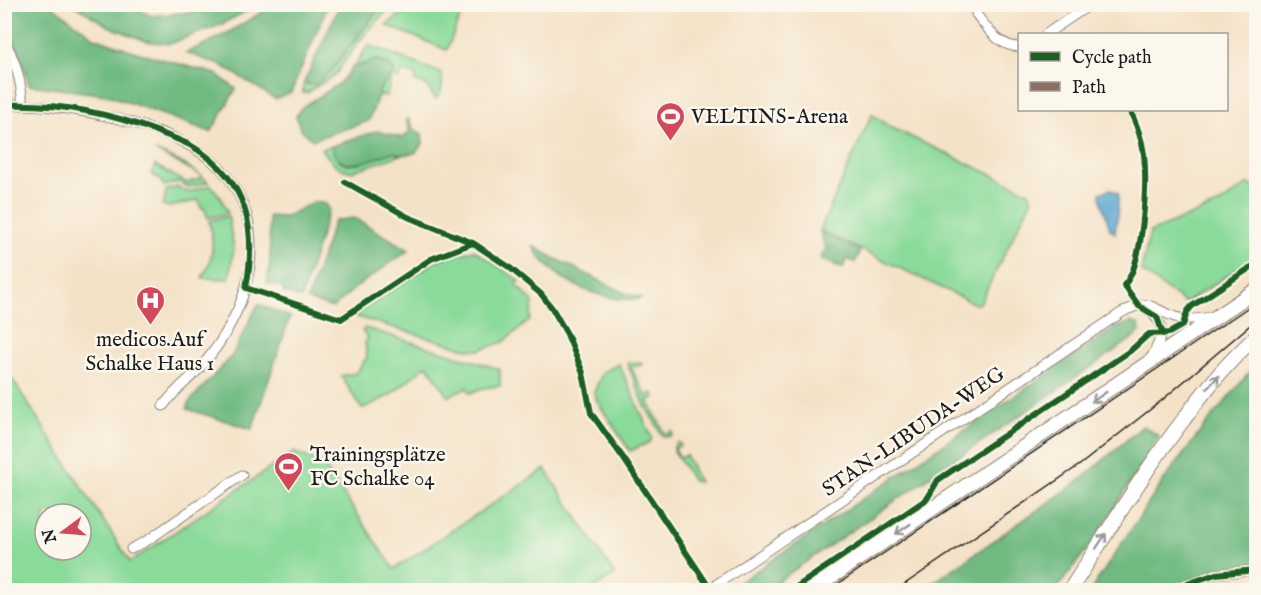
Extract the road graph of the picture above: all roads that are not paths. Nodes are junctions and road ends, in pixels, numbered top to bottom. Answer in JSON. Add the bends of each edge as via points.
{"nodes":[{"id":1,"x":1091,"y":4,"type":"edge"},
{"id":2,"x":976,"y":15,"type":"dead end"},
{"id":3,"x":1048,"y":33,"type":"edge"},
{"id":4,"x":4,"y":40,"type":"edge"},
{"id":5,"x":1018,"y":47,"type":"edge"},
{"id":6,"x":4,"y":105,"type":"edge"},
{"id":7,"x":23,"y":105,"type":"junction"},
{"id":8,"x":1257,"y":290,"type":"edge"},
{"id":9,"x":1139,"y":306,"type":"junction"},
{"id":10,"x":1219,"y":315,"type":"junction"},
{"id":11,"x":1257,"y":337,"type":"edge"},
{"id":12,"x":1147,"y":365,"type":"junction"},
{"id":13,"x":163,"y":406,"type":"dead end"},
{"id":14,"x":242,"y":475,"type":"dead end"},
{"id":15,"x":131,"y":549,"type":"dead end"},
{"id":16,"x":1257,"y":570,"type":"edge"},
{"id":17,"x":708,"y":591,"type":"edge"},
{"id":18,"x":812,"y":591,"type":"edge"},
{"id":19,"x":1070,"y":591,"type":"edge"},
{"id":20,"x":1169,"y":591,"type":"edge"}],
"edges":[{"from":1,"to":3,"type":"street"},
{"from":2,"to":5,"type":"street","via":[[1003,43]]},
{"from":4,"to":7,"type":"street","via":[[21,81]]},
{"from":6,"to":7,"type":"street"},
{"from":7,"to":13,"type":"street","via":[[106,116],[173,138],[193,147],[219,168],[241,198],[251,240],[246,288],[220,342]]},
{"from":8,"to":10,"type":"main road"},
{"from":9,"to":10,"type":"street","via":[[1148,304],[1186,319]]},
{"from":9,"to":12,"type":"street","via":[[1157,317],[1162,334]]},
{"from":9,"to":17,"type":"street","name":"STAN-LIBUDA-WEG","via":[[1121,313]]},
{"from":10,"to":12,"type":"main road"},
{"from":19,"to":11,"type":"main road","one_way":true,"via":[[1162,447],[1202,394]]},
{"from":12,"to":18,"type":"main road","one_way":true},
{"from":14,"to":15,"type":"street"},
{"from":16,"to":20,"type":"street","via":[[1216,574]]}]}
